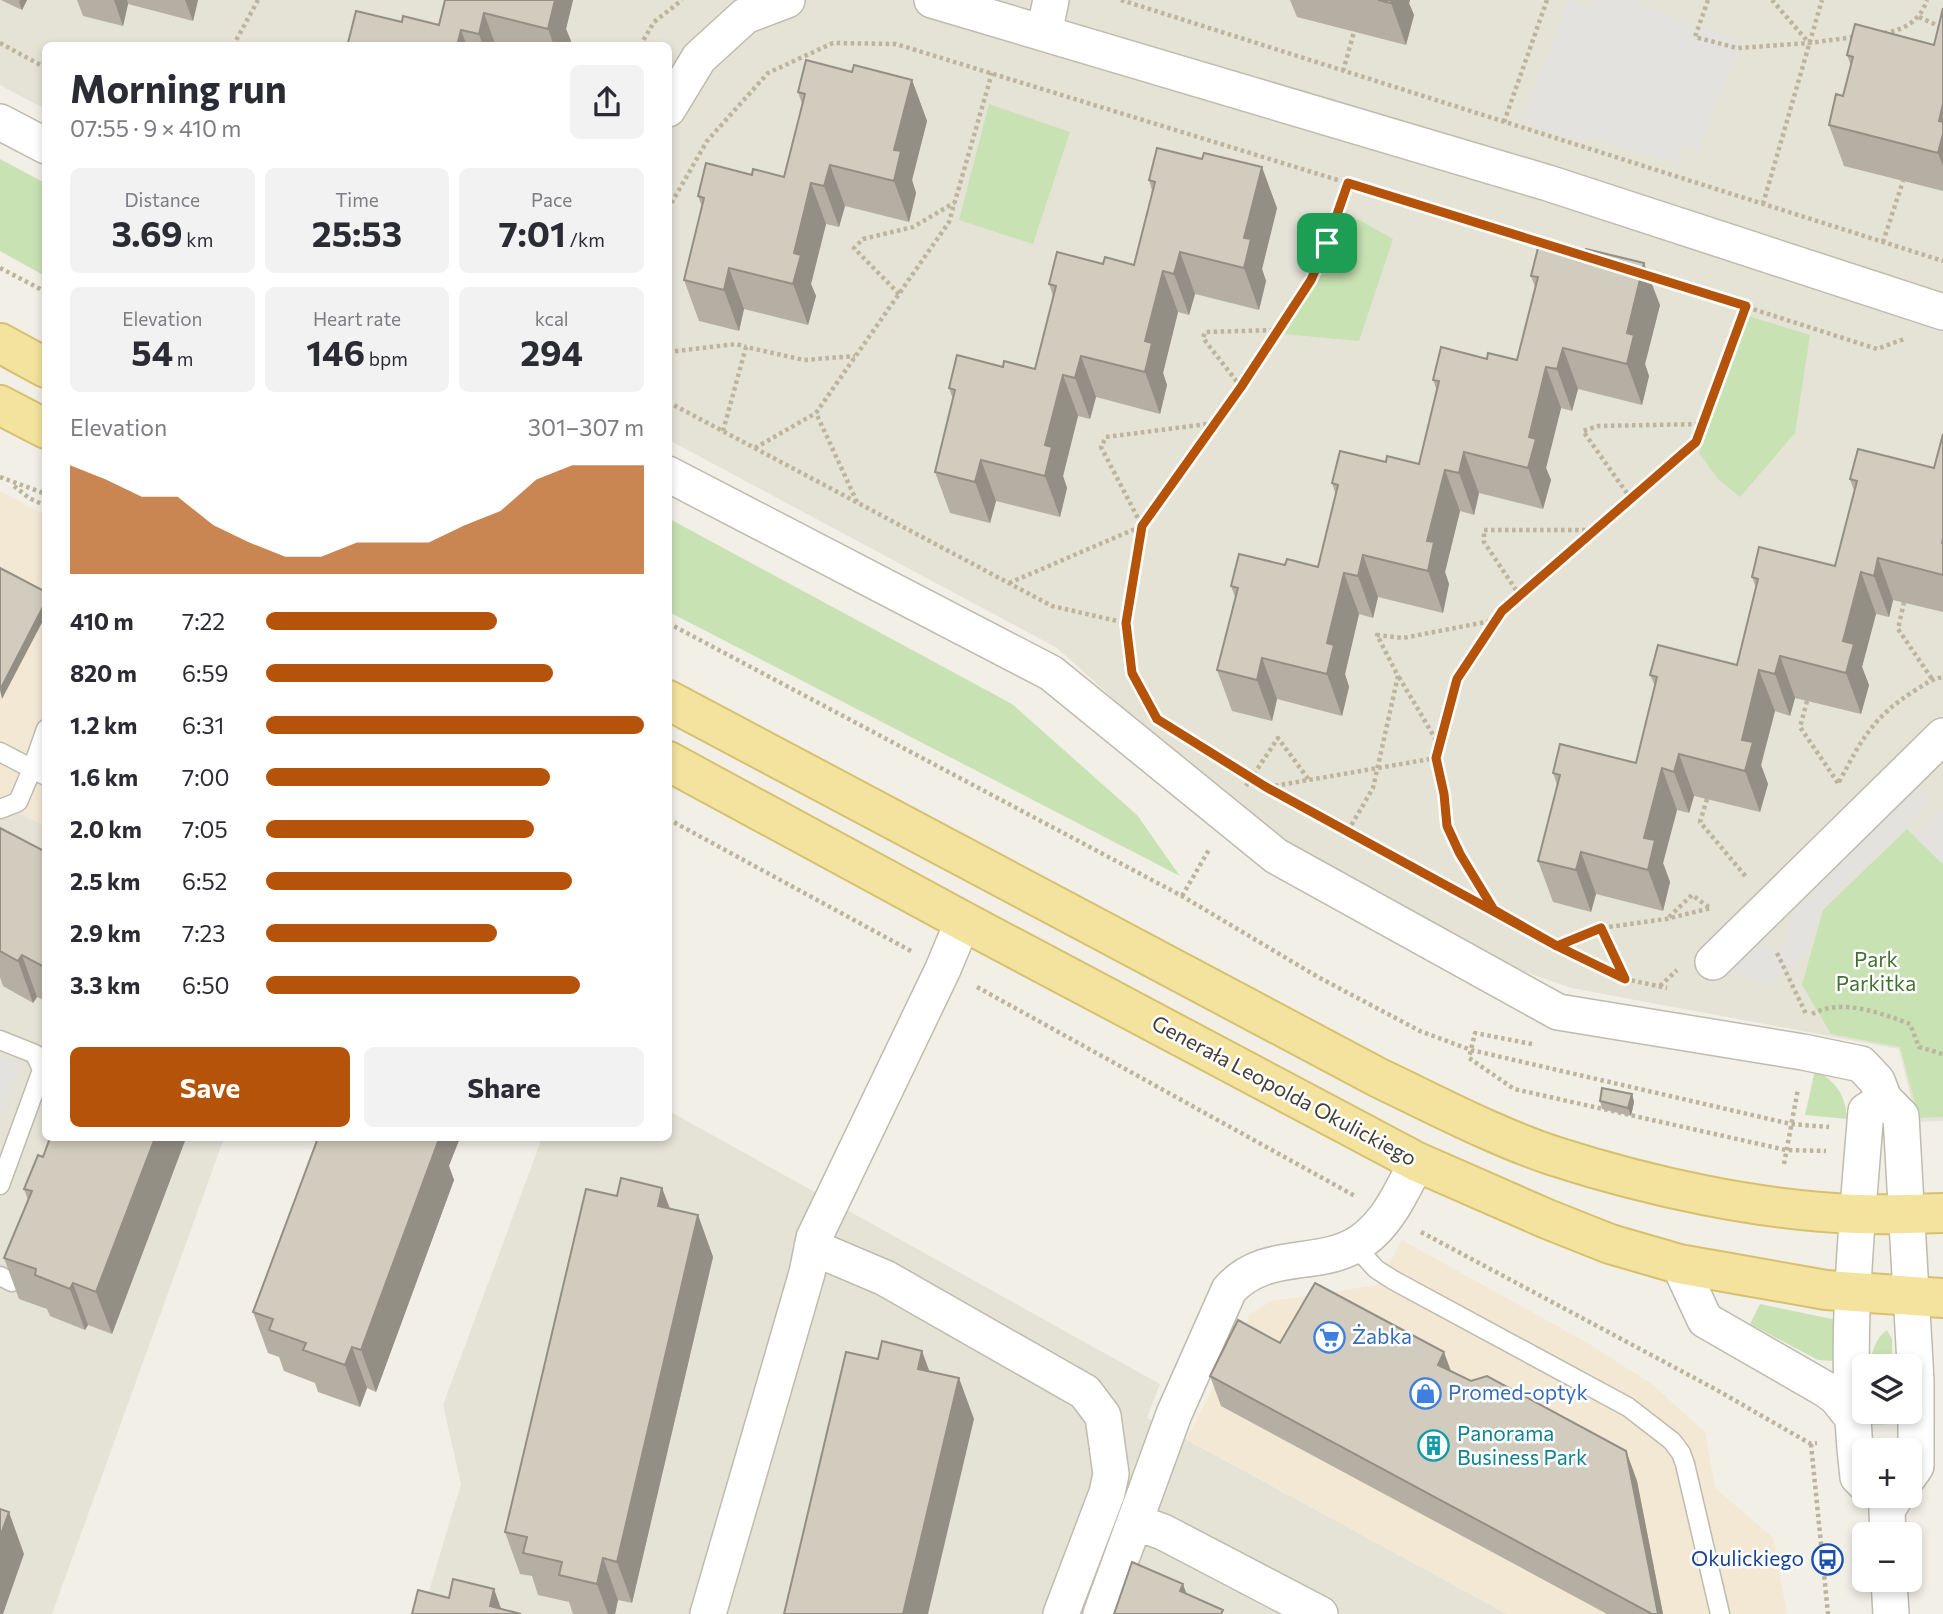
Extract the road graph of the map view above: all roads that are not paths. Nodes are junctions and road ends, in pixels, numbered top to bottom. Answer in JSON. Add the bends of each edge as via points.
{"nodes":[{"id":1,"x":787,"y":0,"type":"edge"},
{"id":2,"x":932,"y":0,"type":"edge"},
{"id":3,"x":1048,"y":16,"type":"edge"},
{"id":4,"x":672,"y":102,"type":"edge"},
{"id":5,"x":0,"y":122,"type":"edge"},
{"id":6,"x":42,"y":144,"type":"edge"},
{"id":7,"x":1943,"y":312,"type":"edge"},
{"id":8,"x":0,"y":343,"type":"edge"},
{"id":9,"x":42,"y":366,"type":"edge"},
{"id":10,"x":0,"y":405,"type":"edge"},
{"id":11,"x":42,"y":427,"type":"edge"},
{"id":12,"x":672,"y":476,"type":"edge"},
{"id":13,"x":672,"y":702,"type":"edge"},
{"id":14,"x":1943,"y":736,"type":"edge"},
{"id":15,"x":0,"y":752,"type":"edge"},
{"id":16,"x":42,"y":754,"type":"edge"},
{"id":17,"x":672,"y":763,"type":"edge"},
{"id":18,"x":39,"y":772,"type":"edge"},
{"id":19,"x":0,"y":809,"type":"edge"},
{"id":20,"x":963,"y":921,"type":"junction"},
{"id":21,"x":1713,"y":962,"type":"dead end"},
{"id":22,"x":0,"y":1040,"type":"edge"},
{"id":23,"x":1884,"y":1099,"type":"junction"},
{"id":24,"x":8,"y":1140,"type":"edge"},
{"id":25,"x":1417,"y":1163,"type":"junction"},
{"id":26,"x":0,"y":1185,"type":"edge"},
{"id":27,"x":1857,"y":1214,"type":"junction"},
{"id":28,"x":1925,"y":1214,"type":"edge"},
{"id":29,"x":1354,"y":1245,"type":"junction"},
{"id":30,"x":812,"y":1247,"type":"junction"},
{"id":31,"x":1679,"y":1264,"type":"junction"},
{"id":32,"x":1851,"y":1292,"type":"junction"},
{"id":33,"x":1927,"y":1298,"type":"edge"},
{"id":34,"x":1852,"y":1416,"type":"joint"},
{"id":35,"x":1916,"y":1438,"type":"edge"},
{"id":36,"x":1135,"y":1522,"type":"junction"},
{"id":37,"x":1890,"y":1592,"type":"edge"},
{"id":38,"x":708,"y":1614,"type":"edge"},
{"id":39,"x":1061,"y":1614,"type":"edge"},
{"id":40,"x":1101,"y":1614,"type":"edge"},
{"id":41,"x":1320,"y":1614,"type":"edge"},
{"id":42,"x":1720,"y":1614,"type":"edge"},
{"id":43,"x":1891,"y":1614,"type":"edge"}],
"edges":[{"from":1,"to":4,"type":"street","via":[[736,24],[699,58]]},
{"from":2,"to":3,"type":"street"},
{"from":3,"to":7,"type":"street"},
{"from":5,"to":6,"type":"street"},
{"from":8,"to":9,"type":"main road"},
{"from":10,"to":11,"type":"main road"},
{"from":12,"to":23,"type":"street","via":[[1051,673],[1276,856],[1558,1012],[1861,1063],[1877,1081]]},
{"from":13,"to":27,"type":"main road","via":[[1379,1078],[1485,1128],[1554,1156],[1704,1195]]},
{"from":14,"to":21,"type":"street"},
{"from":15,"to":18,"type":"lane"},
{"from":16,"to":18,"type":"lane"},
{"from":17,"to":20,"type":"main road","name":"Generała Leopolda Okulickiego"},
{"from":18,"to":19,"type":"lane","via":[[18,802]]},
{"from":20,"to":25,"type":"main road","name":"Generała Leopolda Okulickiego"},
{"from":20,"to":30,"type":"street"},
{"from":22,"to":24,"type":"lane","via":[[35,1054],[42,1070]]},
{"from":23,"to":27,"type":"street","via":[[1866,1111]]},
{"from":23,"to":28,"type":"street","via":[[1901,1116]]},
{"from":24,"to":26,"type":"lane"},
{"from":25,"to":29,"type":"street","via":[[1389,1215]]},
{"from":25,"to":31,"type":"main road","name":"Generała Leopolda Okulickiego","via":[[1610,1244]]},
{"from":27,"to":28,"type":"main road"},
{"from":27,"to":32,"type":"street"},
{"from":28,"to":33,"type":"street"},
{"from":29,"to":36,"type":"street","via":[[1256,1268],[1229,1290],[1174,1414]]},
{"from":29,"to":42,"type":"lane","via":[[1393,1280],[1628,1407],[1672,1441],[1685,1464]]},
{"from":30,"to":38,"type":"street"},
{"from":30,"to":39,"type":"street","via":[[885,1278],[1085,1392],[1103,1416],[1111,1474],[1107,1493]]},
{"from":31,"to":32,"type":"main road","name":"Generała Leopolda Okulickiego"},
{"from":31,"to":34,"type":"street","via":[[1705,1320],[1836,1397]]},
{"from":32,"to":33,"type":"main road","name":"Generała Leopolda Okulickiego"},
{"from":32,"to":34,"type":"street"},
{"from":33,"to":35,"type":"street","via":[[1916,1381]]},
{"from":36,"to":40,"type":"street"},
{"from":36,"to":41,"type":"street","via":[[1163,1532]]},
{"from":37,"to":43,"type":"street"}]}
